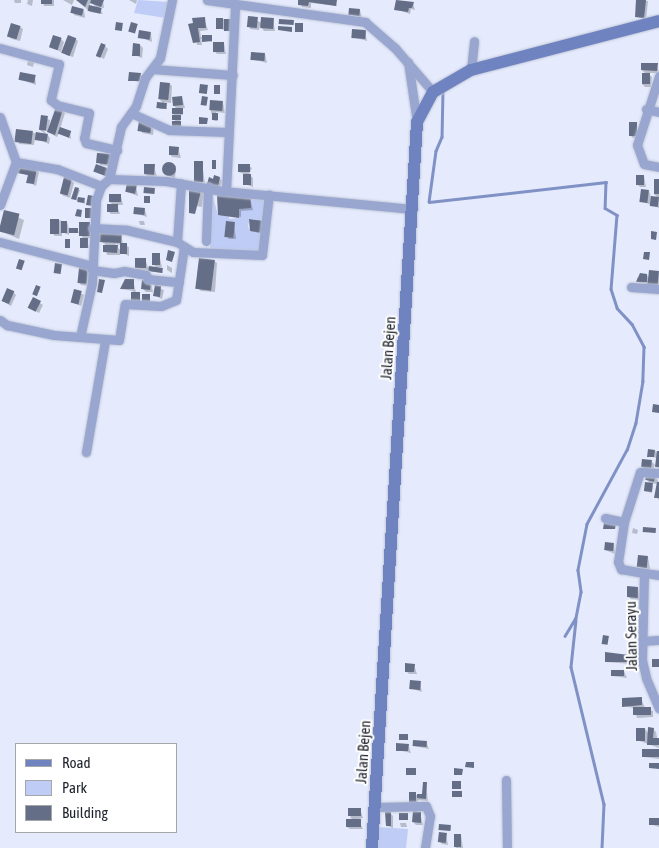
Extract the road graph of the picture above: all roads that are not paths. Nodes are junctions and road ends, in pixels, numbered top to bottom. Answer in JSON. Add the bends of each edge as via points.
{"nodes":[{"id":1,"x":172,"y":0,"type":"edge"},
{"id":2,"x":207,"y":0,"type":"edge"},
{"id":3,"x":236,"y":4,"type":"junction"},
{"id":4,"x":659,"y":21,"type":"edge"},
{"id":5,"x":474,"y":41,"type":"dead end"},
{"id":6,"x":0,"y":48,"type":"edge"},
{"id":7,"x":408,"y":62,"type":"junction"},
{"id":8,"x":152,"y":70,"type":"junction"},
{"id":9,"x":471,"y":70,"type":"junction"},
{"id":10,"x":233,"y":75,"type":"junction"},
{"id":11,"x":659,"y":76,"type":"edge"},
{"id":12,"x":433,"y":92,"type":"junction"},
{"id":13,"x":646,"y":109,"type":"junction"},
{"id":14,"x":659,"y":112,"type":"edge"},
{"id":15,"x":131,"y":113,"type":"junction"},
{"id":16,"x":0,"y":117,"type":"edge"},
{"id":17,"x":416,"y":122,"type":"junction"},
{"id":18,"x":227,"y":132,"type":"junction"},
{"id":19,"x":3,"y":134,"type":"edge"},
{"id":20,"x":117,"y":150,"type":"junction"},
{"id":21,"x":16,"y":162,"type":"junction"},
{"id":22,"x":659,"y":168,"type":"edge"},
{"id":23,"x":109,"y":179,"type":"junction"},
{"id":24,"x":181,"y":183,"type":"junction"},
{"id":25,"x":101,"y":186,"type":"junction"},
{"id":26,"x":208,"y":187,"type":"junction"},
{"id":27,"x":226,"y":191,"type":"junction"},
{"id":28,"x":269,"y":194,"type":"junction"},
{"id":29,"x":0,"y":205,"type":"edge"},
{"id":30,"x":413,"y":209,"type":"junction"},
{"id":31,"x":93,"y":228,"type":"junction"},
{"id":32,"x":206,"y":241,"type":"dead end"},
{"id":33,"x":0,"y":242,"type":"edge"},
{"id":34,"x":181,"y":244,"type":"junction"},
{"id":35,"x":92,"y":268,"type":"junction"},
{"id":36,"x":179,"y":282,"type":"junction"},
{"id":37,"x":631,"y":287,"type":"dead end"},
{"id":38,"x":659,"y":289,"type":"edge"},
{"id":39,"x":0,"y":320,"type":"edge"},
{"id":40,"x":80,"y":337,"type":"junction"},
{"id":41,"x":105,"y":341,"type":"junction"},
{"id":42,"x":86,"y":452,"type":"dead end"},
{"id":43,"x":659,"y":473,"type":"edge"},
{"id":44,"x":605,"y":518,"type":"dead end"},
{"id":45,"x":624,"y":522,"type":"junction"},
{"id":46,"x":644,"y":573,"type":"junction"},
{"id":47,"x":657,"y":575,"type":"edge"},
{"id":48,"x":659,"y":640,"type":"edge"},
{"id":49,"x":643,"y":641,"type":"junction"},
{"id":50,"x":659,"y":708,"type":"edge"},
{"id":51,"x":506,"y":780,"type":"dead end"},
{"id":52,"x":376,"y":807,"type":"junction"},
{"id":53,"x":372,"y":848,"type":"edge"},
{"id":54,"x":425,"y":848,"type":"edge"},
{"id":55,"x":507,"y":848,"type":"edge"}],
"edges":[{"from":1,"to":8,"type":"street","via":[[160,58]]},
{"from":2,"to":3,"type":"street"},
{"from":3,"to":7,"type":"street","via":[[365,22]]},
{"from":3,"to":10,"type":"street"},
{"from":4,"to":9,"type":"street"},
{"from":5,"to":9,"type":"street"},
{"from":6,"to":20,"type":"street","via":[[59,64],[52,100],[56,105],[89,113],[86,143]]},
{"from":7,"to":12,"type":"street"},
{"from":7,"to":17,"type":"street"},
{"from":8,"to":10,"type":"street"},
{"from":8,"to":15,"type":"street"},
{"from":9,"to":12,"type":"street"},
{"from":10,"to":18,"type":"street"},
{"from":11,"to":13,"type":"street"},
{"from":12,"to":17,"type":"street","name":"Jalan Bejen"},
{"from":13,"to":14,"type":"street"},
{"from":13,"to":22,"type":"street","via":[[637,144],[644,164]]},
{"from":15,"to":18,"type":"street","via":[[169,130]]},
{"from":15,"to":20,"type":"street","via":[[121,127]]},
{"from":16,"to":19,"type":"street"},
{"from":17,"to":30,"type":"street","name":"Jalan Bejen"},
{"from":18,"to":27,"type":"street","via":[[230,145]]},
{"from":19,"to":21,"type":"street"},
{"from":20,"to":23,"type":"street"},
{"from":21,"to":25,"type":"street","via":[[57,169]]},
{"from":21,"to":29,"type":"street"},
{"from":23,"to":24,"type":"street"},
{"from":23,"to":25,"type":"street"},
{"from":24,"to":26,"type":"street"},
{"from":24,"to":34,"type":"street"},
{"from":25,"to":31,"type":"street"},
{"from":26,"to":27,"type":"street"},
{"from":26,"to":32,"type":"street"},
{"from":27,"to":28,"type":"street"},
{"from":28,"to":30,"type":"street"},
{"from":28,"to":34,"type":"street","via":[[264,254],[206,253]]},
{"from":30,"to":52,"type":"street","name":"Jalan Bejen"},
{"from":31,"to":34,"type":"street","via":[[127,230]]},
{"from":31,"to":35,"type":"street"},
{"from":33,"to":35,"type":"street"},
{"from":34,"to":36,"type":"street"},
{"from":35,"to":36,"type":"street"},
{"from":35,"to":40,"type":"street"},
{"from":36,"to":41,"type":"street","via":[[176,300],[169,306],[126,304],[119,340]]},
{"from":37,"to":38,"type":"street"},
{"from":39,"to":40,"type":"street","via":[[7,325],[35,331]]},
{"from":40,"to":41,"type":"street"},
{"from":41,"to":42,"type":"street"},
{"from":43,"to":45,"type":"street","via":[[640,472]]},
{"from":44,"to":45,"type":"street"},
{"from":45,"to":46,"type":"street","via":[[619,567]]},
{"from":46,"to":47,"type":"street"},
{"from":46,"to":49,"type":"street","name":"Jalan Serayu"},
{"from":48,"to":49,"type":"street"},
{"from":49,"to":50,"type":"street","name":"Jalan Serayu","via":[[646,678]]},
{"from":51,"to":55,"type":"street"},
{"from":52,"to":53,"type":"street","name":"Jalan Bejen"},
{"from":52,"to":54,"type":"street","via":[[426,806],[430,816]]}]}
